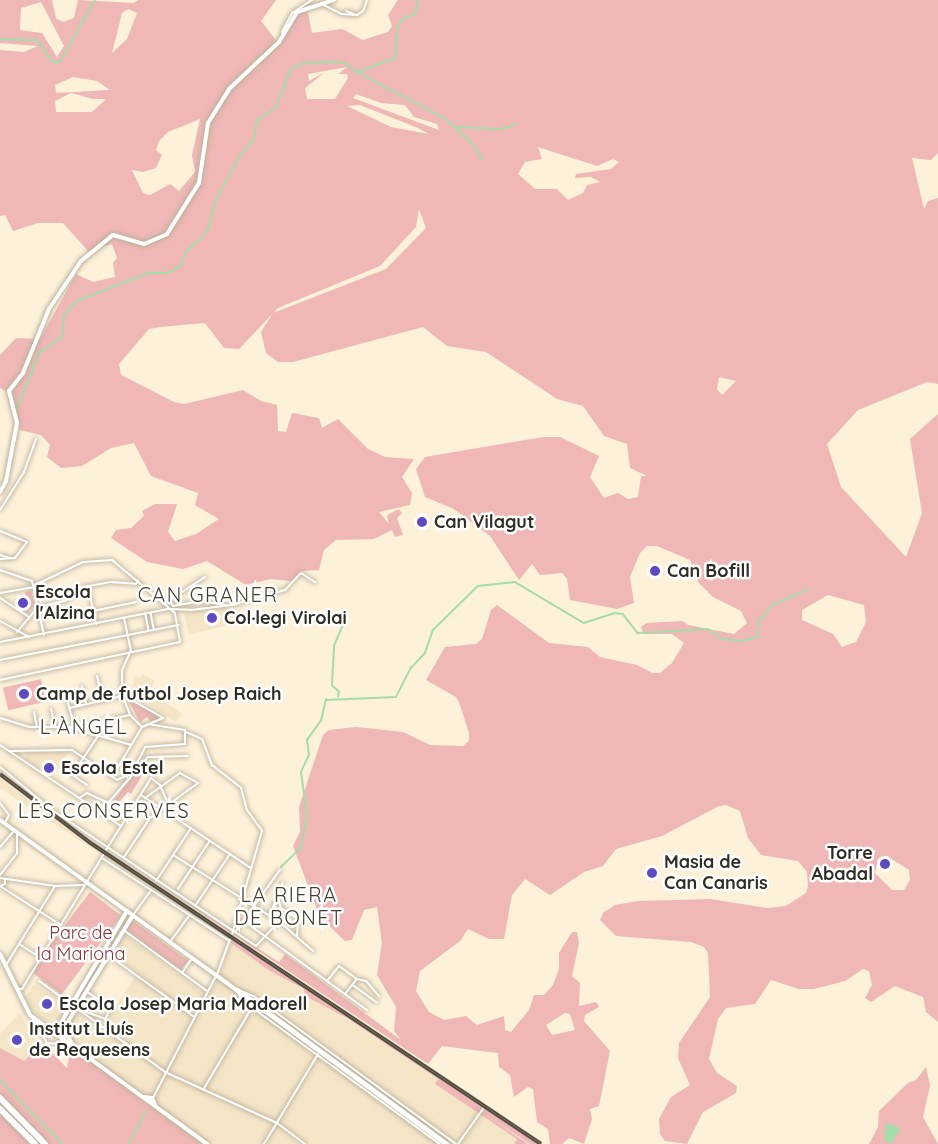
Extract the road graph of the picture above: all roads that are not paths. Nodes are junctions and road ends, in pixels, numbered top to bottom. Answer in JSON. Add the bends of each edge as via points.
{"nodes":[{"id":1,"x":333,"y":0,"type":"edge"},
{"id":2,"x":367,"y":0,"type":"edge"},
{"id":3,"x":320,"y":3,"type":"edge"},
{"id":4,"x":346,"y":11,"type":"dead end"},
{"id":5,"x":357,"y":15,"type":"junction"},
{"id":6,"x":282,"y":32,"type":"dead end"},
{"id":7,"x":36,"y":438,"type":"dead end"},
{"id":8,"x":0,"y":489,"type":"edge"},
{"id":9,"x":0,"y":510,"type":"edge"},
{"id":10,"x":0,"y":531,"type":"edge"},
{"id":11,"x":2,"y":558,"type":"edge"},
{"id":12,"x":0,"y":570,"type":"edge"},
{"id":13,"x":205,"y":577,"type":"dead end"},
{"id":14,"x":138,"y":579,"type":"junction"},
{"id":15,"x":315,"y":582,"type":"dead end"},
{"id":16,"x":136,"y":584,"type":"junction"},
{"id":17,"x":88,"y":586,"type":"junction"},
{"id":18,"x":34,"y":587,"type":"junction"},
{"id":19,"x":150,"y":589,"type":"junction"},
{"id":20,"x":0,"y":593,"type":"edge"},
{"id":21,"x":0,"y":598,"type":"edge"},
{"id":22,"x":161,"y":598,"type":"junction"},
{"id":23,"x":170,"y":600,"type":"junction"},
{"id":24,"x":136,"y":602,"type":"dead end"},
{"id":25,"x":226,"y":605,"type":"junction"},
{"id":26,"x":38,"y":607,"type":"junction"},
{"id":27,"x":163,"y":609,"type":"junction"},
{"id":28,"x":171,"y":609,"type":"junction"},
{"id":29,"x":93,"y":610,"type":"junction"},
{"id":30,"x":178,"y":610,"type":"junction"},
{"id":31,"x":151,"y":612,"type":"junction"},
{"id":32,"x":145,"y":613,"type":"junction"},
{"id":33,"x":176,"y":614,"type":"junction"},
{"id":34,"x":28,"y":616,"type":"junction"},
{"id":35,"x":124,"y":618,"type":"junction"},
{"id":36,"x":0,"y":621,"type":"edge"},
{"id":37,"x":96,"y":624,"type":"junction"},
{"id":38,"x":179,"y":625,"type":"junction"},
{"id":39,"x":155,"y":630,"type":"junction"},
{"id":40,"x":149,"y":631,"type":"junction"},
{"id":41,"x":17,"y":632,"type":"junction"},
{"id":42,"x":22,"y":635,"type":"junction"},
{"id":43,"x":44,"y":635,"type":"junction"},
{"id":44,"x":128,"y":636,"type":"junction"},
{"id":45,"x":32,"y":638,"type":"junction"},
{"id":46,"x":20,"y":640,"type":"junction"},
{"id":47,"x":0,"y":642,"type":"edge"},
{"id":48,"x":131,"y":653,"type":"junction"},
{"id":49,"x":123,"y":655,"type":"junction"},
{"id":50,"x":0,"y":660,"type":"edge"},
{"id":51,"x":126,"y":661,"type":"junction"},
{"id":52,"x":97,"y":676,"type":"dead end"},
{"id":53,"x":0,"y":680,"type":"edge"},
{"id":54,"x":82,"y":686,"type":"dead end"},
{"id":55,"x":65,"y":693,"type":"dead end"},
{"id":56,"x":122,"y":695,"type":"junction"},
{"id":57,"x":103,"y":700,"type":"junction"},
{"id":58,"x":86,"y":704,"type":"junction"},
{"id":59,"x":69,"y":708,"type":"junction"},
{"id":60,"x":51,"y":709,"type":"dead end"},
{"id":61,"x":34,"y":712,"type":"dead end"},
{"id":62,"x":130,"y":715,"type":"junction"},
{"id":63,"x":0,"y":718,"type":"edge"},
{"id":64,"x":147,"y":724,"type":"junction"},
{"id":65,"x":37,"y":727,"type":"junction"},
{"id":66,"x":55,"y":727,"type":"junction"},
{"id":67,"x":74,"y":727,"type":"junction"},
{"id":68,"x":142,"y":727,"type":"junction"},
{"id":69,"x":186,"y":732,"type":"junction"},
{"id":70,"x":98,"y":736,"type":"junction"},
{"id":71,"x":0,"y":745,"type":"edge"},
{"id":72,"x":132,"y":745,"type":"junction"},
{"id":73,"x":9,"y":751,"type":"junction"},
{"id":74,"x":188,"y":756,"type":"dead end"},
{"id":75,"x":84,"y":757,"type":"junction"},
{"id":76,"x":0,"y":767,"type":"edge"},
{"id":77,"x":132,"y":773,"type":"junction"},
{"id":78,"x":112,"y":777,"type":"junction"},
{"id":79,"x":87,"y":785,"type":"dead end"},
{"id":80,"x":160,"y":786,"type":"junction"},
{"id":81,"x":141,"y":795,"type":"junction"},
{"id":82,"x":79,"y":798,"type":"junction"},
{"id":83,"x":145,"y":798,"type":"junction"},
{"id":84,"x":0,"y":803,"type":"edge"},
{"id":85,"x":169,"y":804,"type":"junction"},
{"id":86,"x":162,"y":809,"type":"junction"},
{"id":87,"x":2,"y":822,"type":"edge"},
{"id":88,"x":121,"y":826,"type":"junction"},
{"id":89,"x":191,"y":828,"type":"junction"},
{"id":90,"x":16,"y":831,"type":"junction"},
{"id":91,"x":210,"y":840,"type":"junction"},
{"id":92,"x":0,"y":847,"type":"edge"},
{"id":93,"x":106,"y":849,"type":"junction"},
{"id":94,"x":230,"y":854,"type":"junction"},
{"id":95,"x":173,"y":855,"type":"junction"},
{"id":96,"x":123,"y":859,"type":"junction"},
{"id":97,"x":192,"y":868,"type":"junction"},
{"id":98,"x":252,"y":868,"type":"junction"},
{"id":99,"x":280,"y":870,"type":"dead end"},
{"id":100,"x":0,"y":876,"type":"edge"},
{"id":101,"x":5,"y":881,"type":"junction"},
{"id":102,"x":156,"y":881,"type":"junction"},
{"id":103,"x":212,"y":881,"type":"junction"},
{"id":104,"x":86,"y":883,"type":"junction"},
{"id":105,"x":283,"y":883,"type":"dead end"},
{"id":106,"x":0,"y":886,"type":"edge"},
{"id":107,"x":55,"y":886,"type":"junction"},
{"id":108,"x":178,"y":889,"type":"dead end"},
{"id":109,"x":150,"y":892,"type":"junction"},
{"id":110,"x":9,"y":893,"type":"junction"},
{"id":111,"x":278,"y":897,"type":"junction"},
{"id":112,"x":242,"y":901,"type":"junction"},
{"id":113,"x":195,"y":906,"type":"junction"},
{"id":114,"x":253,"y":908,"type":"junction"},
{"id":115,"x":127,"y":910,"type":"junction"},
{"id":116,"x":39,"y":912,"type":"junction"},
{"id":117,"x":133,"y":915,"type":"junction"},
{"id":118,"x":188,"y":916,"type":"junction"},
{"id":119,"x":269,"y":917,"type":"junction"},
{"id":120,"x":244,"y":921,"type":"junction"},
{"id":121,"x":278,"y":922,"type":"junction"},
{"id":122,"x":61,"y":925,"type":"junction"},
{"id":123,"x":123,"y":927,"type":"junction"},
{"id":124,"x":232,"y":932,"type":"junction"},
{"id":125,"x":297,"y":936,"type":"junction"},
{"id":126,"x":266,"y":938,"type":"junction"},
{"id":127,"x":170,"y":942,"type":"junction"},
{"id":128,"x":19,"y":944,"type":"junction"},
{"id":129,"x":313,"y":951,"type":"dead end"},
{"id":130,"x":105,"y":953,"type":"junction"},
{"id":131,"x":0,"y":954,"type":"edge"},
{"id":132,"x":41,"y":958,"type":"junction"},
{"id":133,"x":193,"y":958,"type":"junction"},
{"id":134,"x":6,"y":964,"type":"junction"},
{"id":135,"x":182,"y":973,"type":"junction"},
{"id":136,"x":216,"y":975,"type":"junction"},
{"id":137,"x":357,"y":979,"type":"junction"},
{"id":138,"x":39,"y":981,"type":"dead end"},
{"id":139,"x":327,"y":981,"type":"junction"},
{"id":140,"x":353,"y":985,"type":"junction"},
{"id":141,"x":16,"y":987,"type":"junction"},
{"id":142,"x":237,"y":990,"type":"junction"},
{"id":143,"x":207,"y":991,"type":"junction"},
{"id":144,"x":89,"y":993,"type":"dead end"},
{"id":145,"x":345,"y":994,"type":"junction"},
{"id":146,"x":379,"y":996,"type":"dead end"},
{"id":147,"x":258,"y":999,"type":"junction"},
{"id":148,"x":248,"y":1002,"type":"junction"},
{"id":149,"x":376,"y":1002,"type":"dead end"},
{"id":150,"x":74,"y":1006,"type":"junction"},
{"id":151,"x":252,"y":1007,"type":"junction"},
{"id":152,"x":367,"y":1010,"type":"dead end"},
{"id":153,"x":30,"y":1015,"type":"junction"},
{"id":154,"x":193,"y":1016,"type":"junction"},
{"id":155,"x":69,"y":1020,"type":"junction"},
{"id":156,"x":61,"y":1026,"type":"junction"},
{"id":157,"x":49,"y":1029,"type":"junction"},
{"id":158,"x":64,"y":1039,"type":"junction"},
{"id":159,"x":73,"y":1046,"type":"junction"},
{"id":160,"x":320,"y":1054,"type":"junction"},
{"id":161,"x":165,"y":1072,"type":"junction"},
{"id":162,"x":204,"y":1090,"type":"junction"},
{"id":163,"x":0,"y":1098,"type":"edge"},
{"id":164,"x":152,"y":1100,"type":"junction"},
{"id":165,"x":0,"y":1109,"type":"edge"},
{"id":166,"x":483,"y":1109,"type":"dead end"},
{"id":167,"x":277,"y":1123,"type":"junction"},
{"id":168,"x":35,"y":1144,"type":"edge"},
{"id":169,"x":45,"y":1144,"type":"edge"},
{"id":170,"x":207,"y":1144,"type":"edge"},
{"id":171,"x":264,"y":1144,"type":"edge"},
{"id":172,"x":305,"y":1144,"type":"edge"},
{"id":173,"x":440,"y":1144,"type":"edge"},
{"id":174,"x":447,"y":1144,"type":"edge"},
{"id":175,"x":457,"y":1144,"type":"edge"}],
"edges":[{"from":1,"to":3,"type":"main road"},
{"from":2,"to":5,"type":"street"},
{"from":3,"to":5,"type":"street","via":[[342,14]]},
{"from":3,"to":6,"type":"street","via":[[292,14]]},
{"from":3,"to":8,"type":"main road","via":[[295,14],[281,39],[218,105],[208,123],[201,179],[171,230],[146,244],[113,235],[81,261],[49,309],[23,373],[9,391],[17,419],[6,481]]},
{"from":4,"to":5,"type":"street"},
{"from":7,"to":9,"type":"street","via":[[24,472]]},
{"from":10,"to":11,"type":"street","via":[[27,542],[12,559]]},
{"from":12,"to":18,"type":"street","via":[[27,577]]},
{"from":13,"to":23,"type":"street"},
{"from":14,"to":16,"type":"street"},
{"from":14,"to":18,"type":"street","via":[[112,560],[104,559],[83,562]]},
{"from":14,"to":19,"type":"street"},
{"from":15,"to":25,"type":"street","via":[[301,573],[289,588]]},
{"from":16,"to":17,"type":"street"},
{"from":16,"to":19,"type":"street"},
{"from":17,"to":26,"type":"street","via":[[65,601]]},
{"from":17,"to":29,"type":"street"},
{"from":18,"to":20,"type":"street"},
{"from":18,"to":26,"type":"street"},
{"from":19,"to":22,"type":"street"},
{"from":21,"to":34,"type":"street"},
{"from":22,"to":23,"type":"street"},
{"from":22,"to":27,"type":"street"},
{"from":22,"to":28,"type":"street"},
{"from":23,"to":25,"type":"street","via":[[173,606],[200,601]]},
{"from":24,"to":29,"type":"street"},
{"from":25,"to":30,"type":"street"},
{"from":26,"to":34,"type":"street"},
{"from":26,"to":43,"type":"street"},
{"from":27,"to":28,"type":"street"},
{"from":27,"to":31,"type":"street"},
{"from":28,"to":30,"type":"street"},
{"from":28,"to":33,"type":"street"},
{"from":29,"to":37,"type":"street"},
{"from":30,"to":33,"type":"street"},
{"from":31,"to":32,"type":"street"},
{"from":31,"to":39,"type":"street"},
{"from":32,"to":35,"type":"street"},
{"from":32,"to":40,"type":"street"},
{"from":33,"to":38,"type":"street"},
{"from":34,"to":41,"type":"street"},
{"from":35,"to":37,"type":"street"},
{"from":35,"to":44,"type":"street"},
{"from":36,"to":41,"type":"street"},
{"from":37,"to":43,"type":"street"},
{"from":38,"to":39,"type":"street"},
{"from":38,"to":48,"type":"street","via":[[178,645]]},
{"from":39,"to":40,"type":"street"},
{"from":40,"to":44,"type":"street"},
{"from":41,"to":42,"type":"street"},
{"from":42,"to":45,"type":"street"},
{"from":42,"to":46,"type":"street"},
{"from":43,"to":45,"type":"street"},
{"from":44,"to":48,"type":"street"},
{"from":44,"to":50,"type":"street"},
{"from":45,"to":46,"type":"street"},
{"from":46,"to":47,"type":"street"},
{"from":48,"to":49,"type":"street"},
{"from":48,"to":51,"type":"street"},
{"from":49,"to":51,"type":"street"},
{"from":49,"to":53,"type":"street"},
{"from":51,"to":56,"type":"street","via":[[121,676]]},
{"from":52,"to":57,"type":"street"},
{"from":54,"to":58,"type":"street"},
{"from":55,"to":59,"type":"street"},
{"from":56,"to":57,"type":"street"},
{"from":56,"to":62,"type":"street"},
{"from":56,"to":64,"type":"street","via":[[163,717],[160,723]]},
{"from":57,"to":58,"type":"street"},
{"from":58,"to":59,"type":"street"},
{"from":59,"to":67,"type":"street"},
{"from":60,"to":66,"type":"street"},
{"from":61,"to":65,"type":"street"},
{"from":62,"to":67,"type":"street"},
{"from":62,"to":68,"type":"street"},
{"from":63,"to":65,"type":"street"},
{"from":64,"to":68,"type":"street"},
{"from":64,"to":69,"type":"street"},
{"from":65,"to":66,"type":"street"},
{"from":66,"to":67,"type":"street"},
{"from":67,"to":70,"type":"street"},
{"from":68,"to":72,"type":"street"},
{"from":69,"to":77,"type":"street","via":[[181,747],[145,747]]},
{"from":69,"to":98,"type":"street","via":[[202,739],[212,765],[241,788],[247,810],[261,828]]},
{"from":70,"to":72,"type":"street"},
{"from":70,"to":75,"type":"street"},
{"from":71,"to":73,"type":"street"},
{"from":72,"to":78,"type":"street"},
{"from":73,"to":75,"type":"street","via":[[72,750]]},
{"from":73,"to":82,"type":"street"},
{"from":74,"to":77,"type":"street","via":[[148,757]]},
{"from":75,"to":78,"type":"street"},
{"from":75,"to":79,"type":"street","via":[[72,775]]},
{"from":76,"to":93,"type":"street"},
{"from":77,"to":78,"type":"street","via":[[120,780]]},
{"from":77,"to":82,"type":"street","via":[[108,802],[87,793]]},
{"from":80,"to":81,"type":"street","via":[[151,778]]},
{"from":80,"to":83,"type":"street"},
{"from":80,"to":85,"type":"street"},
{"from":80,"to":85,"type":"street","via":[[180,773],[197,785]]},
{"from":81,"to":83,"type":"street"},
{"from":81,"to":88,"type":"street"},
{"from":82,"to":88,"type":"street"},
{"from":83,"to":86,"type":"street"},
{"from":84,"to":87,"type":"street","via":[[9,815]]},
{"from":85,"to":86,"type":"street"},
{"from":86,"to":89,"type":"street"},
{"from":86,"to":96,"type":"street","via":[[150,818]]},
{"from":87,"to":90,"type":"main road"},
{"from":88,"to":93,"type":"street"},
{"from":89,"to":91,"type":"street"},
{"from":89,"to":95,"type":"street"},
{"from":90,"to":92,"type":"street"},
{"from":90,"to":100,"type":"street","via":[[17,853]]},
{"from":90,"to":104,"type":"main road"},
{"from":91,"to":94,"type":"street"},
{"from":91,"to":97,"type":"street"},
{"from":93,"to":96,"type":"street"},
{"from":94,"to":98,"type":"street"},
{"from":94,"to":103,"type":"street"},
{"from":95,"to":97,"type":"street"},
{"from":95,"to":102,"type":"street"},
{"from":96,"to":102,"type":"street"},
{"from":97,"to":103,"type":"street"},
{"from":97,"to":108,"type":"street"},
{"from":98,"to":112,"type":"street"},
{"from":99,"to":114,"type":"street"},
{"from":100,"to":101,"type":"street"},
{"from":101,"to":106,"type":"street"},
{"from":101,"to":107,"type":"street"},
{"from":101,"to":110,"type":"street"},
{"from":102,"to":113,"type":"street"},
{"from":103,"to":112,"type":"street"},
{"from":103,"to":113,"type":"street"},
{"from":104,"to":107,"type":"street"},
{"from":104,"to":109,"type":"street","via":[[102,856]]},
{"from":104,"to":115,"type":"main road"},
{"from":104,"to":122,"type":"street"},
{"from":105,"to":111,"type":"street"},
{"from":106,"to":110,"type":"street"},
{"from":107,"to":116,"type":"street"},
{"from":109,"to":117,"type":"street"},
{"from":109,"to":118,"type":"street"},
{"from":110,"to":116,"type":"street"},
{"from":111,"to":119,"type":"street"},
{"from":111,"to":125,"type":"street","via":[[280,908],[298,919]]},
{"from":112,"to":114,"type":"street"},
{"from":112,"to":124,"type":"street"},
{"from":113,"to":124,"type":"street"},
{"from":114,"to":119,"type":"street"},
{"from":114,"to":120,"type":"street"},
{"from":115,"to":117,"type":"main road"},
{"from":115,"to":130,"type":"main road"},
{"from":116,"to":122,"type":"street"},
{"from":116,"to":128,"type":"street"},
{"from":117,"to":123,"type":"main road"},
{"from":117,"to":127,"type":"main road"},
{"from":118,"to":127,"type":"street"},
{"from":118,"to":136,"type":"street","via":[[229,940]]},
{"from":119,"to":121,"type":"street"},
{"from":120,"to":124,"type":"street"},
{"from":120,"to":126,"type":"street"},
{"from":121,"to":125,"type":"street"},
{"from":121,"to":126,"type":"street"},
{"from":122,"to":132,"type":"street"},
{"from":123,"to":130,"type":"main road"},
{"from":123,"to":135,"type":"street","via":[[126,934]]},
{"from":124,"to":126,"type":"street","via":[[258,947]]},
{"from":125,"to":129,"type":"street"},
{"from":126,"to":139,"type":"street"},
{"from":127,"to":133,"type":"main road"},
{"from":128,"to":132,"type":"street"},
{"from":128,"to":134,"type":"street"},
{"from":130,"to":150,"type":"main road"},
{"from":130,"to":154,"type":"street"},
{"from":131,"to":134,"type":"main road"},
{"from":132,"to":141,"type":"street","via":[[22,989]]},
{"from":133,"to":135,"type":"street"},
{"from":133,"to":136,"type":"main road"},
{"from":134,"to":141,"type":"main road"},
{"from":135,"to":143,"type":"street"},
{"from":136,"to":142,"type":"main road"},
{"from":136,"to":143,"type":"street"},
{"from":137,"to":139,"type":"street","via":[[339,966]]},
{"from":137,"to":140,"type":"street"},
{"from":137,"to":146,"type":"street","via":[[366,981]]},
{"from":138,"to":150,"type":"street"},
{"from":139,"to":145,"type":"street"},
{"from":140,"to":145,"type":"street"},
{"from":140,"to":149,"type":"street"},
{"from":141,"to":153,"type":"main road"},
{"from":142,"to":147,"type":"street"},
{"from":142,"to":148,"type":"main road"},
{"from":143,"to":154,"type":"street"},
{"from":144,"to":150,"type":"street","via":[[111,1008],[105,1019]]},
{"from":145,"to":152,"type":"street"},
{"from":147,"to":148,"type":"street"},
{"from":147,"to":175,"type":"street"},
{"from":148,"to":151,"type":"street"},
{"from":148,"to":160,"type":"main road"},
{"from":150,"to":155,"type":"main road"},
{"from":150,"to":156,"type":"main road"},
{"from":150,"to":161,"type":"street"},
{"from":151,"to":160,"type":"street"},
{"from":151,"to":162,"type":"street"},
{"from":153,"to":157,"type":"main road"},
{"from":153,"to":159,"type":"street","via":[[47,1043]]},
{"from":154,"to":161,"type":"street"},
{"from":155,"to":156,"type":"main road"},
{"from":155,"to":159,"type":"main road","via":[[67,1035]]},
{"from":156,"to":157,"type":"main road"},
{"from":156,"to":158,"type":"main road"},
{"from":157,"to":158,"type":"main road"},
{"from":158,"to":159,"type":"main road"},
{"from":159,"to":164,"type":"main road"},
{"from":160,"to":167,"type":"street"},
{"from":160,"to":173,"type":"street"},
{"from":160,"to":174,"type":"main road"},
{"from":161,"to":162,"type":"street"},
{"from":161,"to":164,"type":"street"},
{"from":162,"to":167,"type":"street"},
{"from":163,"to":169,"type":"highway"},
{"from":164,"to":170,"type":"main road"},
{"from":165,"to":168,"type":"highway"},
{"from":166,"to":175,"type":"street"},
{"from":167,"to":171,"type":"street"},
{"from":167,"to":172,"type":"street"}]}
